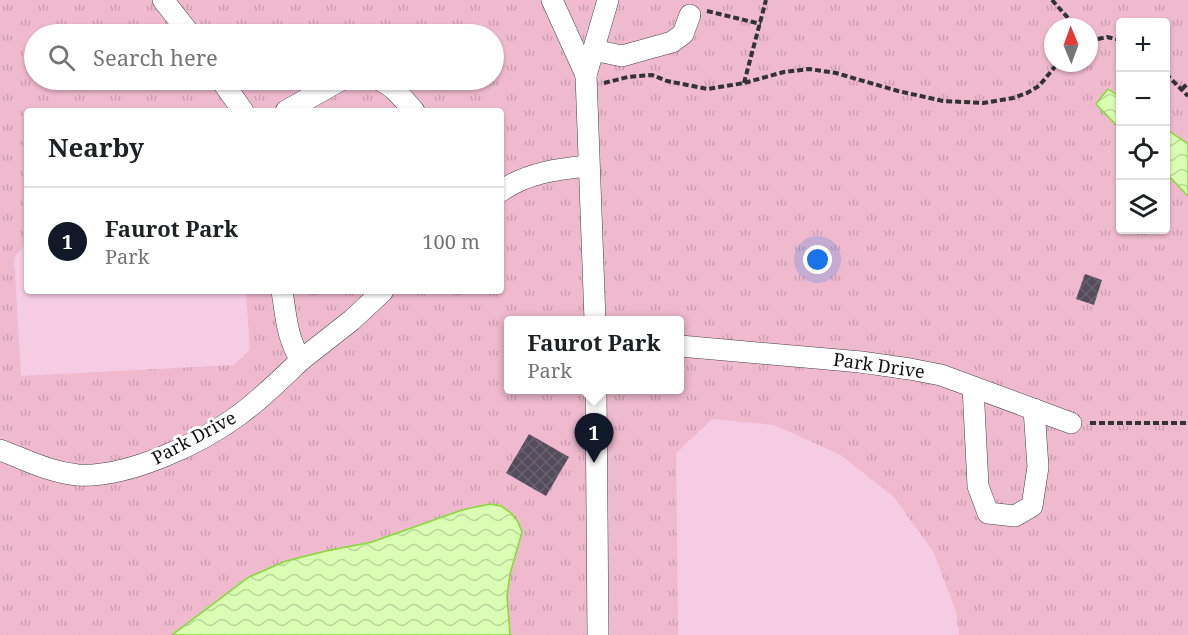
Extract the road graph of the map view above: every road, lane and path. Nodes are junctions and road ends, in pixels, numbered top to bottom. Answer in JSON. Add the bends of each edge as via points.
{"nodes":[{"id":1,"x":163,"y":0,"type":"edge"},
{"id":2,"x":552,"y":0,"type":"edge"},
{"id":3,"x":608,"y":0,"type":"edge"},
{"id":4,"x":766,"y":0,"type":"edge"},
{"id":5,"x":1052,"y":0,"type":"edge"},
{"id":6,"x":690,"y":15,"type":"joint"},
{"id":7,"x":1068,"y":18,"type":"edge"},
{"id":8,"x":182,"y":24,"type":"edge"},
{"id":9,"x":761,"y":24,"type":"junction"},
{"id":10,"x":1098,"y":39,"type":"edge"},
{"id":11,"x":1116,"y":39,"type":"edge"},
{"id":12,"x":593,"y":50,"type":"junction"},
{"id":13,"x":1051,"y":72,"type":"edge"},
{"id":14,"x":1170,"y":78,"type":"edge"},
{"id":15,"x":586,"y":82,"type":"junction"},
{"id":16,"x":744,"y":83,"type":"junction"},
{"id":17,"x":1188,"y":83,"type":"edge"},
{"id":18,"x":1182,"y":89,"type":"junction"},
{"id":19,"x":228,"y":90,"type":"edge"},
{"id":20,"x":323,"y":90,"type":"edge"},
{"id":21,"x":394,"y":90,"type":"edge"},
{"id":22,"x":1188,"y":96,"type":"edge"},
{"id":23,"x":241,"y":108,"type":"edge"},
{"id":24,"x":291,"y":108,"type":"edge"},
{"id":25,"x":411,"y":108,"type":"edge"},
{"id":26,"x":588,"y":166,"type":"junction"},
{"id":27,"x":504,"y":171,"type":"edge"},
{"id":28,"x":542,"y":173,"type":"junction"},
{"id":29,"x":504,"y":189,"type":"edge"},
{"id":30,"x":283,"y":294,"type":"edge"},
{"id":31,"x":381,"y":294,"type":"edge"},
{"id":32,"x":594,"y":316,"type":"edge"},
{"id":33,"x":684,"y":346,"type":"edge"},
{"id":34,"x":301,"y":360,"type":"junction"},
{"id":35,"x":972,"y":387,"type":"junction"},
{"id":36,"x":596,"y":394,"type":"edge"},
{"id":37,"x":1034,"y":410,"type":"junction"},
{"id":38,"x":1071,"y":423,"type":"joint"},
{"id":39,"x":1188,"y":423,"type":"edge"},
{"id":40,"x":0,"y":450,"type":"edge"},
{"id":41,"x":598,"y":635,"type":"edge"}],
"edges":[{"from":1,"to":8,"type":"street"},
{"from":2,"to":15,"type":"street"},
{"from":3,"to":12,"type":"street"},
{"from":4,"to":9,"type":"path"},
{"from":5,"to":7,"type":"path"},
{"from":6,"to":9,"type":"path","via":[[694,7]]},
{"from":6,"to":12,"type":"street","via":[[683,34],[672,42],[622,56]]},
{"from":9,"to":16,"type":"path"},
{"from":10,"to":11,"type":"path"},
{"from":12,"to":15,"type":"street"},
{"from":13,"to":16,"type":"path","via":[[1027,93],[983,103],[943,101],[809,69]]},
{"from":14,"to":18,"type":"path"},
{"from":15,"to":16,"type":"path","via":[[652,75],[708,89]]},
{"from":15,"to":26,"type":"street"},
{"from":17,"to":18,"type":"path"},
{"from":18,"to":22,"type":"path"},
{"from":19,"to":23,"type":"street"},
{"from":20,"to":24,"type":"street"},
{"from":21,"to":25,"type":"street"},
{"from":26,"to":28,"type":"street"},
{"from":26,"to":32,"type":"street"},
{"from":27,"to":28,"type":"street"},
{"from":28,"to":29,"type":"street"},
{"from":30,"to":34,"type":"street","via":[[293,349]]},
{"from":31,"to":34,"type":"street","name":"Park Drive"},
{"from":33,"to":35,"type":"street","name":"Park Drive","via":[[861,362],[941,375]]},
{"from":34,"to":40,"type":"street","name":"Park Drive","via":[[239,416],[214,432],[130,469],[79,475],[53,471]]},
{"from":35,"to":37,"type":"street","name":"Park Drive"},
{"from":35,"to":37,"type":"street","via":[[978,486],[988,513],[1015,516],[1032,506],[1038,467]]},
{"from":36,"to":41,"type":"street"},
{"from":37,"to":38,"type":"street","name":"Park Drive"},
{"from":38,"to":39,"type":"path"}]}
